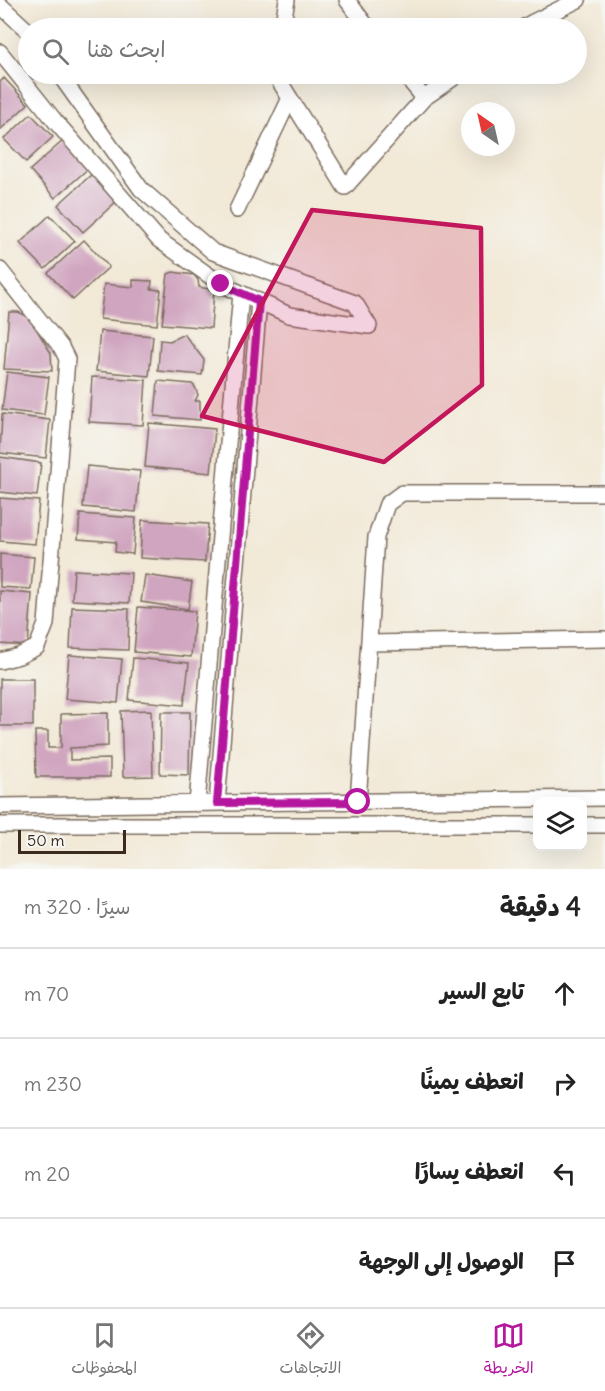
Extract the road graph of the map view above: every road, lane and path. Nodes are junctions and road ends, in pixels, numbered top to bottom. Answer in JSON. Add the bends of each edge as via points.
{"nodes":[{"id":1,"x":287,"y":0,"type":"edge"},
{"id":2,"x":347,"y":0,"type":"edge"},
{"id":3,"x":578,"y":0,"type":"edge"},
{"id":4,"x":0,"y":4,"type":"edge"},
{"id":5,"x":284,"y":18,"type":"edge"},
{"id":6,"x":360,"y":18,"type":"edge"},
{"id":7,"x":541,"y":18,"type":"edge"},
{"id":8,"x":18,"y":21,"type":"edge"},
{"id":9,"x":0,"y":52,"type":"edge"},
{"id":10,"x":18,"y":75,"type":"edge"},
{"id":11,"x":25,"y":84,"type":"edge"},
{"id":12,"x":66,"y":84,"type":"edge"},
{"id":13,"x":281,"y":84,"type":"edge"},
{"id":14,"x":412,"y":84,"type":"edge"},
{"id":15,"x":444,"y":84,"type":"edge"},
{"id":16,"x":290,"y":98,"type":"junction"},
{"id":17,"x":424,"y":98,"type":"junction"},
{"id":18,"x":237,"y":210,"type":"dead end"},
{"id":19,"x":0,"y":270,"type":"edge"},
{"id":20,"x":241,"y":293,"type":"junction"},
{"id":21,"x":259,"y":301,"type":"junction"},
{"id":22,"x":605,"y":493,"type":"edge"},
{"id":23,"x":605,"y":639,"type":"edge"},
{"id":24,"x":369,"y":643,"type":"junction"},
{"id":25,"x":0,"y":661,"type":"edge"},
{"id":26,"x":605,"y":798,"type":"edge"},
{"id":27,"x":358,"y":802,"type":"junction"},
{"id":28,"x":217,"y":803,"type":"junction"},
{"id":29,"x":197,"y":804,"type":"junction"},
{"id":30,"x":0,"y":806,"type":"edge"},
{"id":31,"x":0,"y":825,"type":"edge"},
{"id":32,"x":533,"y":825,"type":"edge"},
{"id":33,"x":587,"y":825,"type":"edge"},
{"id":34,"x":605,"y":825,"type":"edge"}],
"edges":[{"from":1,"to":5,"type":"street"},
{"from":2,"to":6,"type":"street"},
{"from":3,"to":7,"type":"street"},
{"from":4,"to":8,"type":"street"},
{"from":9,"to":10,"type":"street"},
{"from":11,"to":20,"type":"street","via":[[159,240],[221,284]]},
{"from":12,"to":21,"type":"street","via":[[141,189],[213,252],[355,303],[369,326],[289,315]]},
{"from":13,"to":16,"type":"street"},
{"from":14,"to":17,"type":"street"},
{"from":15,"to":17,"type":"street"},
{"from":16,"to":17,"type":"street","via":[[345,187]]},
{"from":16,"to":18,"type":"street"},
{"from":19,"to":25,"type":"street","via":[[67,358],[46,624],[36,647]]},
{"from":20,"to":21,"type":"street"},
{"from":20,"to":29,"type":"street"},
{"from":21,"to":28,"type":"street"},
{"from":22,"to":24,"type":"street","via":[[402,494],[387,504],[376,537]]},
{"from":23,"to":24,"type":"street"},
{"from":24,"to":27,"type":"street"},
{"from":26,"to":27,"type":"street"},
{"from":27,"to":28,"type":"street"},
{"from":28,"to":29,"type":"street"},
{"from":29,"to":30,"type":"street"},
{"from":31,"to":32,"type":"street"},
{"from":33,"to":34,"type":"street"}]}
